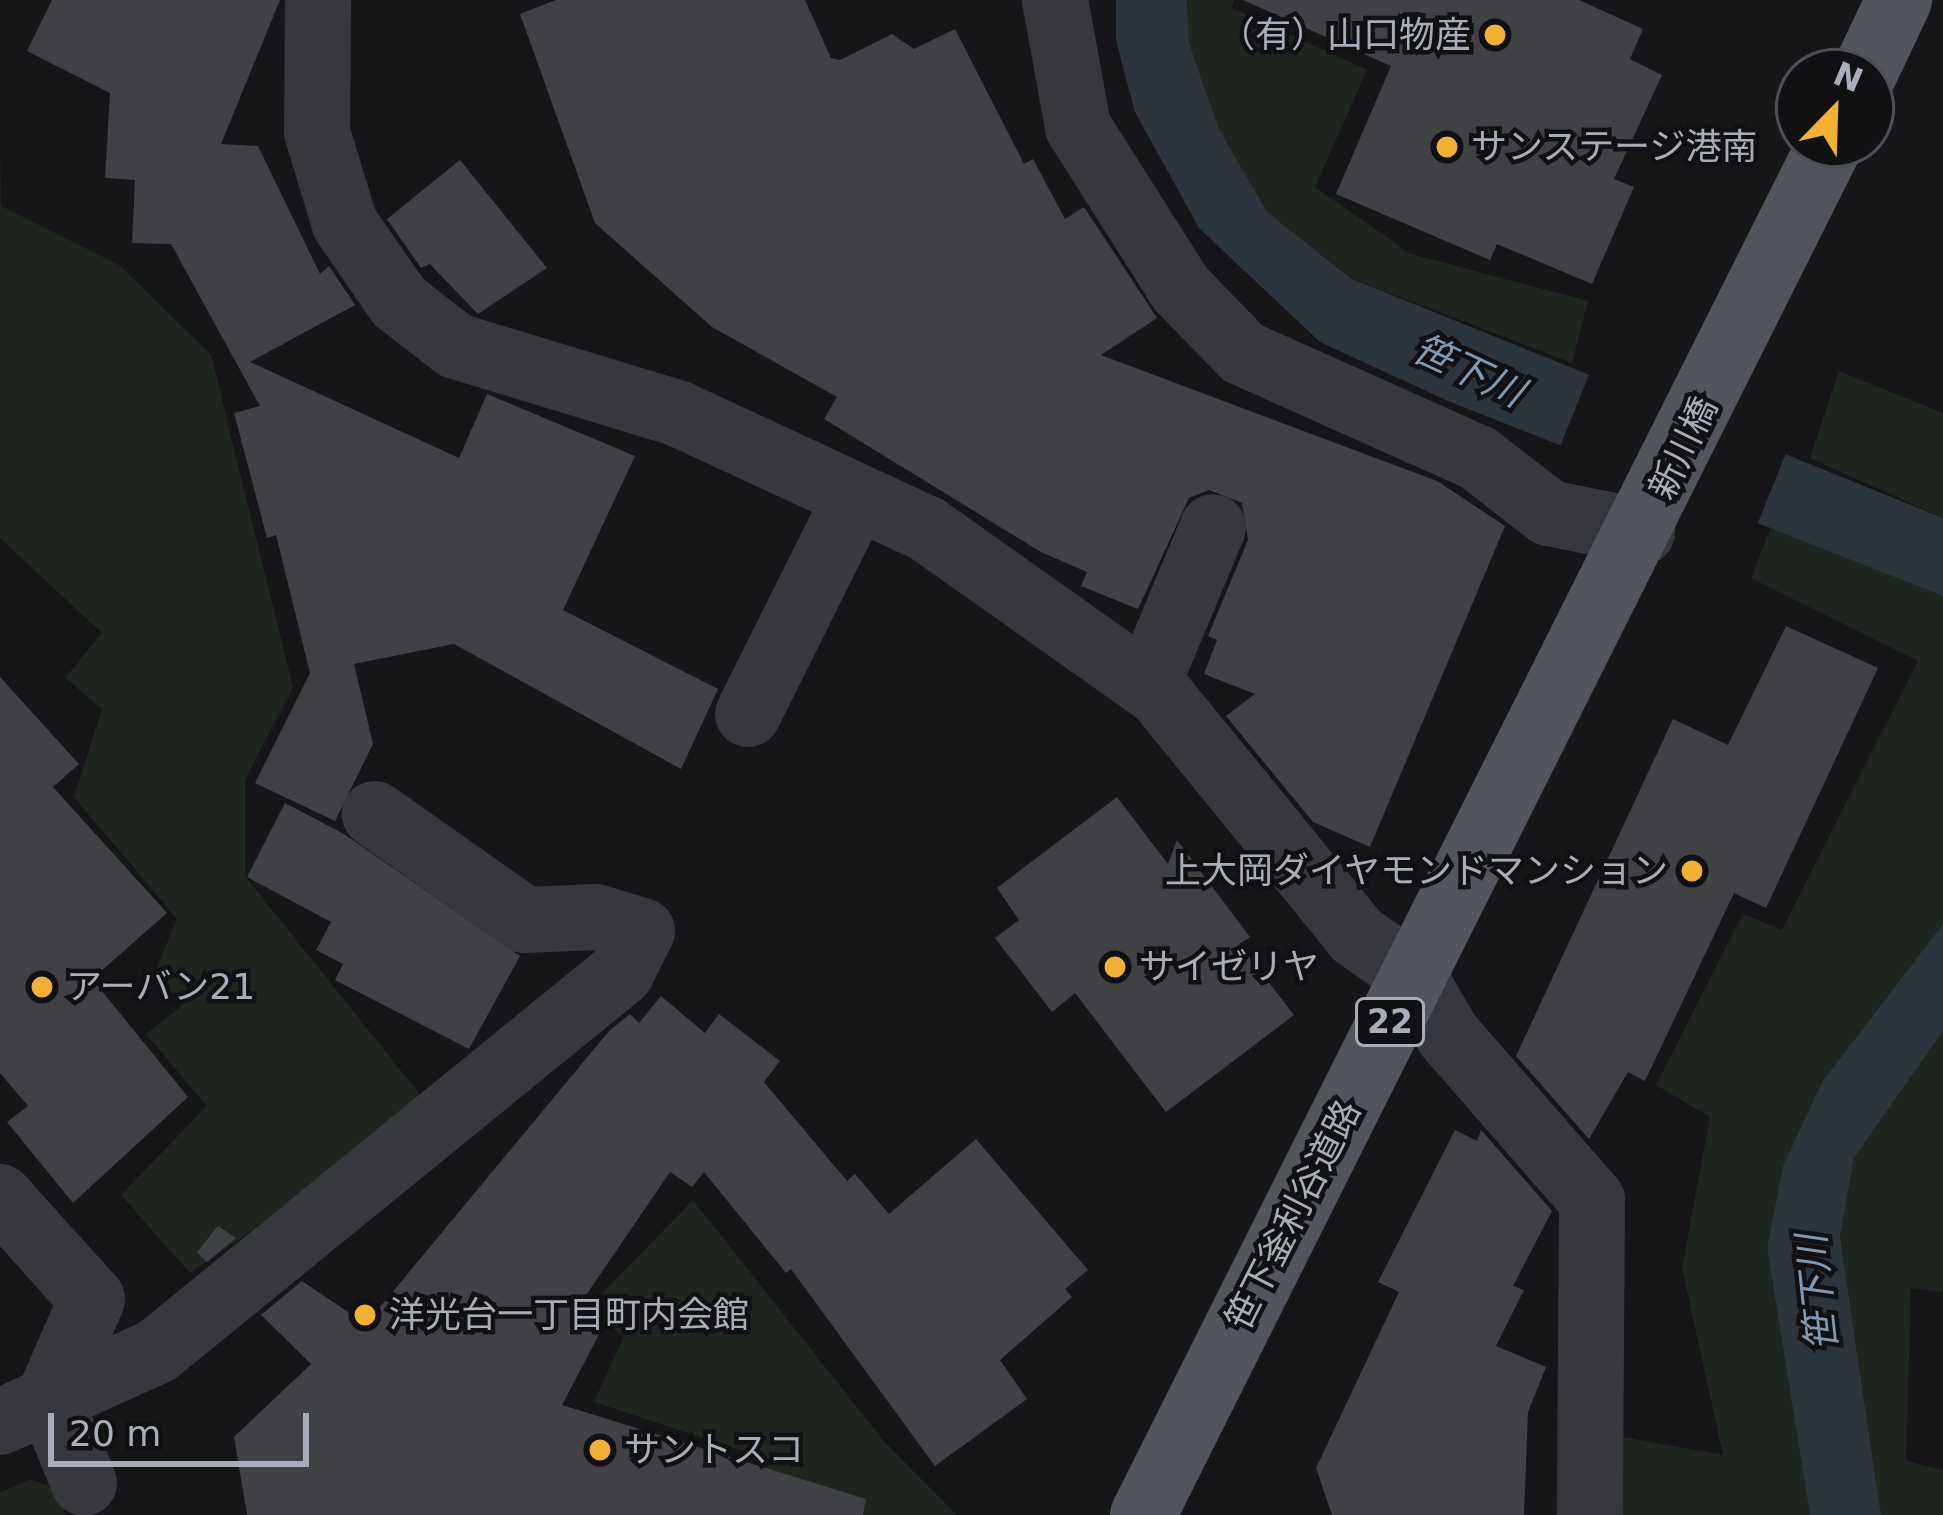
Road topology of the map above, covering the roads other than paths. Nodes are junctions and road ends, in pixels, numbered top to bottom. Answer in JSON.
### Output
{"nodes":[{"id":1,"x":318,"y":0,"type":"edge"},
{"id":2,"x":1054,"y":0,"type":"edge"},
{"id":3,"x":1899,"y":0,"type":"edge"},
{"id":4,"x":1876,"y":48,"type":"edge"},
{"id":5,"x":1818,"y":168,"type":"edge"},
{"id":6,"x":856,"y":497,"type":"junction"},
{"id":7,"x":1213,"y":526,"type":"dead end"},
{"id":8,"x":1642,"y":532,"type":"junction"},
{"id":9,"x":1147,"y":685,"type":"junction"},
{"id":10,"x":748,"y":714,"type":"dead end"},
{"id":11,"x":375,"y":814,"type":"dead end"},
{"id":12,"x":1414,"y":974,"type":"junction"},
{"id":13,"x":0,"y":1197,"type":"edge"},
{"id":14,"x":25,"y":1410,"type":"edge"},
{"id":15,"x":83,"y":1483,"type":"dead end"},
{"id":16,"x":1144,"y":1515,"type":"edge"},
{"id":17,"x":1590,"y":1515,"type":"edge"}],
"edges":[{"from":1,"to":6,"type":"street"},
{"from":2,"to":8,"type":"street"},
{"from":3,"to":4,"type":"main road"},
{"from":5,"to":8,"type":"main road","name":"新川橋","number":"22"},
{"from":6,"to":9,"type":"street"},
{"from":6,"to":10,"type":"street"},
{"from":7,"to":9,"type":"street"},
{"from":8,"to":12,"type":"main road","name":"笹下釜利谷道路","number":"22"},
{"from":9,"to":12,"type":"street"},
{"from":11,"to":14,"type":"street"},
{"from":12,"to":16,"type":"main road","name":"笹下釜利谷道路","number":"22"},
{"from":12,"to":17,"type":"street"},
{"from":13,"to":14,"type":"street"},
{"from":14,"to":15,"type":"street"}]}
